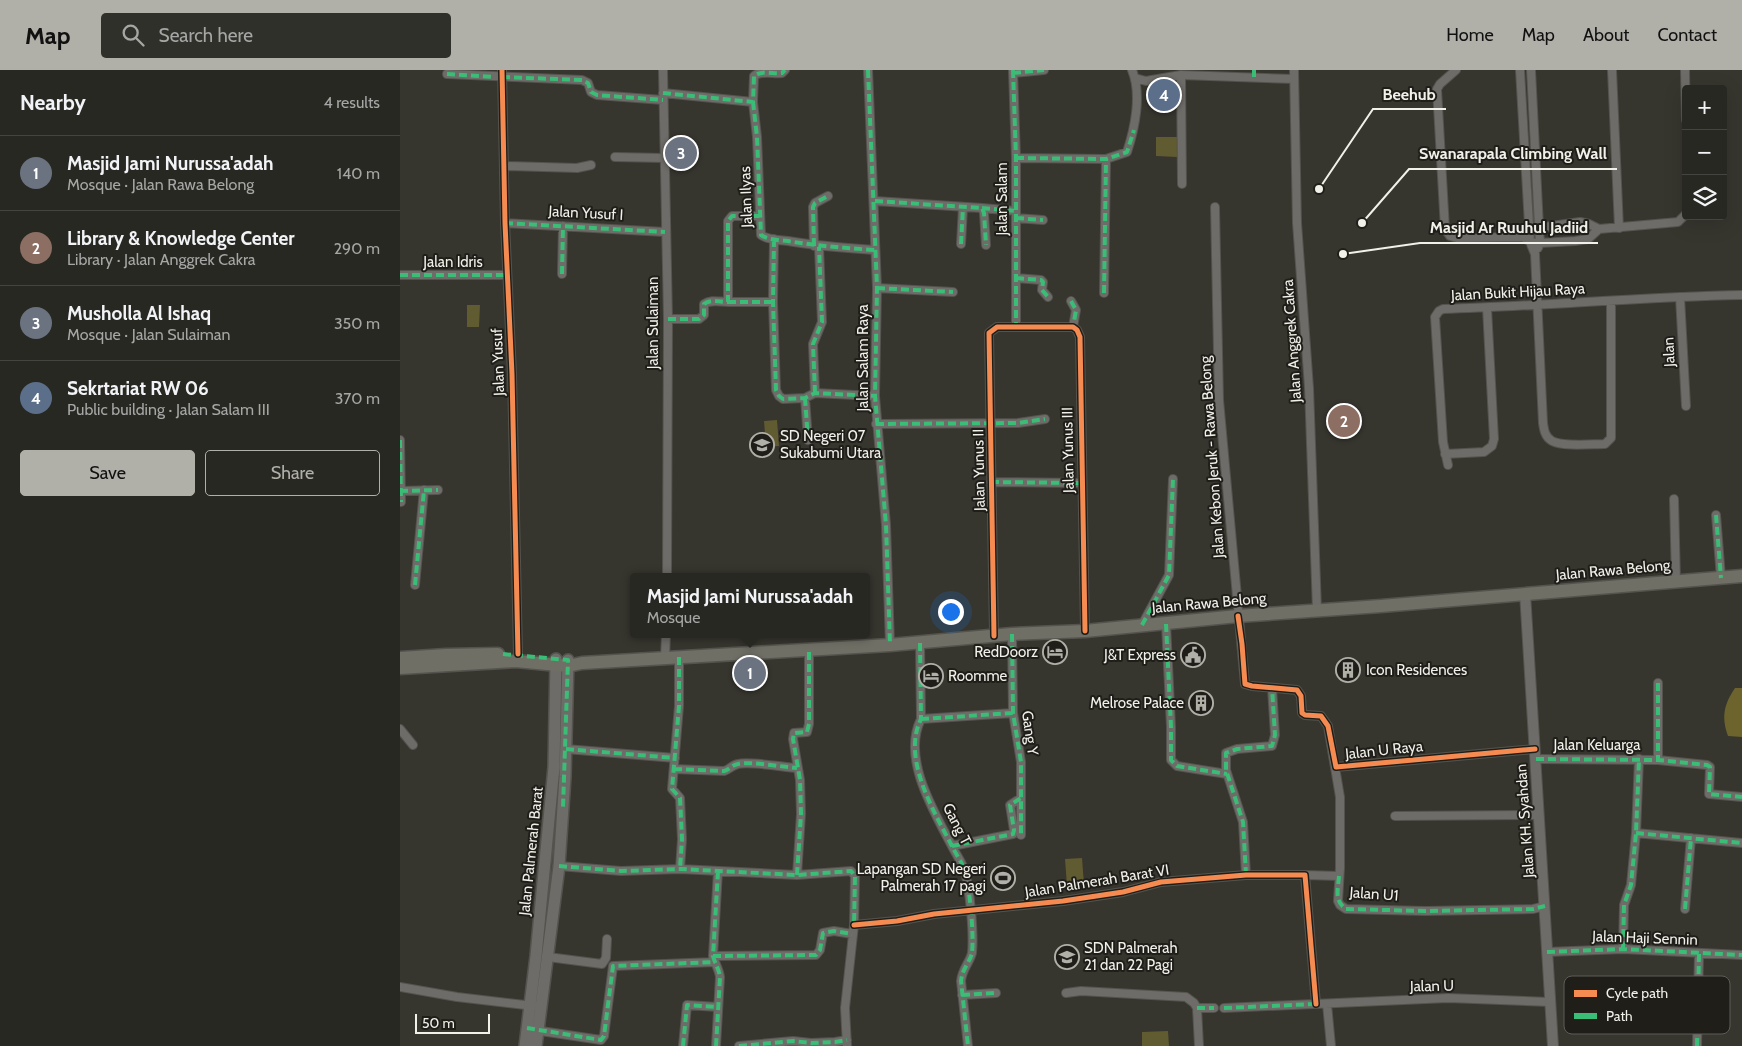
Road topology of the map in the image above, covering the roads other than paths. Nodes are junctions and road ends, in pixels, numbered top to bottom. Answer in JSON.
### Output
{"nodes":[{"id":1,"x":546,"y":70,"type":"edge"},
{"id":2,"x":663,"y":70,"type":"edge"},
{"id":3,"x":785,"y":70,"type":"edge"},
{"id":4,"x":868,"y":70,"type":"edge"},
{"id":5,"x":1044,"y":70,"type":"edge"},
{"id":6,"x":1294,"y":70,"type":"edge"},
{"id":7,"x":1456,"y":70,"type":"edge"},
{"id":8,"x":1520,"y":70,"type":"edge"},
{"id":9,"x":1531,"y":70,"type":"edge"},
{"id":10,"x":1612,"y":70,"type":"edge"},
{"id":11,"x":1685,"y":70,"type":"edge"},
{"id":12,"x":1014,"y":71,"type":"edge"},
{"id":13,"x":447,"y":74,"type":"dead end"},
{"id":14,"x":502,"y":74,"type":"edge"},
{"id":15,"x":1134,"y":74,"type":"edge"},
{"id":16,"x":1254,"y":74,"type":"edge"},
{"id":17,"x":1181,"y":75,"type":"junction"},
{"id":18,"x":546,"y":79,"type":"junction"},
{"id":19,"x":1294,"y":79,"type":"junction"},
{"id":20,"x":1685,"y":85,"type":"edge"},
{"id":21,"x":663,"y":96,"type":"junction"},
{"id":22,"x":753,"y":102,"type":"junction"},
{"id":23,"x":615,"y":157,"type":"dead end"},
{"id":24,"x":664,"y":158,"type":"junction"},
{"id":25,"x":1016,"y":158,"type":"junction"},
{"id":26,"x":1106,"y":159,"type":"junction"},
{"id":27,"x":591,"y":165,"type":"dead end"},
{"id":28,"x":504,"y":166,"type":"junction"},
{"id":29,"x":1182,"y":184,"type":"dead end"},
{"id":30,"x":828,"y":196,"type":"dead end"},
{"id":31,"x":875,"y":201,"type":"junction"},
{"id":32,"x":963,"y":207,"type":"junction"},
{"id":33,"x":1215,"y":207,"type":"dead end"},
{"id":34,"x":982,"y":208,"type":"junction"},
{"id":35,"x":1016,"y":214,"type":"junction"},
{"id":36,"x":760,"y":216,"type":"junction"},
{"id":37,"x":1682,"y":218,"type":"edge"},
{"id":38,"x":1043,"y":220,"type":"dead end"},
{"id":39,"x":505,"y":223,"type":"junction"},
{"id":40,"x":564,"y":226,"type":"junction"},
{"id":41,"x":1539,"y":227,"type":"junction"},
{"id":42,"x":1619,"y":228,"type":"junction"},
{"id":43,"x":1599,"y":229,"type":"junction"},
{"id":44,"x":1529,"y":231,"type":"junction"},
{"id":45,"x":665,"y":232,"type":"junction"},
{"id":46,"x":774,"y":239,"type":"junction"},
{"id":47,"x":1526,"y":240,"type":"junction"},
{"id":48,"x":1540,"y":243,"type":"junction"},
{"id":49,"x":961,"y":244,"type":"dead end"},
{"id":50,"x":986,"y":245,"type":"dead end"},
{"id":51,"x":817,"y":246,"type":"junction"},
{"id":52,"x":875,"y":250,"type":"junction"},
{"id":53,"x":1535,"y":254,"type":"junction"},
{"id":54,"x":562,"y":274,"type":"dead end"},
{"id":55,"x":400,"y":275,"type":"edge"},
{"id":56,"x":507,"y":275,"type":"junction"},
{"id":57,"x":1016,"y":278,"type":"junction"},
{"id":58,"x":877,"y":288,"type":"junction"},
{"id":59,"x":953,"y":292,"type":"dead end"},
{"id":60,"x":1104,"y":293,"type":"dead end"},
{"id":61,"x":1742,"y":295,"type":"edge"},
{"id":62,"x":1048,"y":297,"type":"dead end"},
{"id":63,"x":1680,"y":297,"type":"junction"},
{"id":64,"x":1611,"y":301,"type":"junction"},
{"id":65,"x":728,"y":302,"type":"junction"},
{"id":66,"x":773,"y":302,"type":"junction"},
{"id":67,"x":1071,"y":302,"type":"dead end"},
{"id":68,"x":1538,"y":306,"type":"junction"},
{"id":69,"x":1487,"y":308,"type":"junction"},
{"id":70,"x":668,"y":319,"type":"junction"},
{"id":71,"x":1016,"y":327,"type":"junction"},
{"id":72,"x":1073,"y":327,"type":"junction"},
{"id":73,"x":815,"y":393,"type":"junction"},
{"id":74,"x":875,"y":396,"type":"junction"},
{"id":75,"x":805,"y":398,"type":"junction"},
{"id":76,"x":1686,"y":406,"type":"dead end"},
{"id":77,"x":1045,"y":419,"type":"dead end"},
{"id":78,"x":876,"y":424,"type":"junction"},
{"id":79,"x":990,"y":424,"type":"junction"},
{"id":80,"x":400,"y":440,"type":"edge"},
{"id":81,"x":808,"y":440,"type":"dead end"},
{"id":82,"x":1446,"y":454,"type":"junction"},
{"id":83,"x":1448,"y":465,"type":"dead end"},
{"id":84,"x":400,"y":469,"type":"edge"},
{"id":85,"x":1173,"y":479,"type":"dead end"},
{"id":86,"x":991,"y":482,"type":"junction"},
{"id":87,"x":1082,"y":483,"type":"junction"},
{"id":88,"x":424,"y":490,"type":"junction"},
{"id":89,"x":438,"y":490,"type":"dead end"},
{"id":90,"x":401,"y":491,"type":"edge"},
{"id":91,"x":1674,"y":499,"type":"dead end"},
{"id":92,"x":401,"y":502,"type":"edge"},
{"id":93,"x":1716,"y":515,"type":"dead end"},
{"id":94,"x":667,"y":573,"type":"edge"},
{"id":95,"x":1742,"y":576,"type":"edge"},
{"id":96,"x":1721,"y":578,"type":"junction"},
{"id":97,"x":1676,"y":581,"type":"junction"},
{"id":98,"x":415,"y":585,"type":"dead end"},
{"id":99,"x":1525,"y":593,"type":"junction"},
{"id":100,"x":1317,"y":610,"type":"junction"},
{"id":101,"x":1238,"y":616,"type":"junction"},
{"id":102,"x":1166,"y":624,"type":"junction"},
{"id":103,"x":1142,"y":625,"type":"junction"},
{"id":104,"x":1085,"y":631,"type":"junction"},
{"id":105,"x":1012,"y":634,"type":"junction"},
{"id":106,"x":994,"y":636,"type":"junction"},
{"id":107,"x":666,"y":638,"type":"edge"},
{"id":108,"x":920,"y":643,"type":"junction"},
{"id":109,"x":890,"y":646,"type":"junction"},
{"id":110,"x":809,"y":650,"type":"junction"},
{"id":111,"x":518,"y":654,"type":"junction"},
{"id":112,"x":679,"y":657,"type":"junction"},
{"id":113,"x":400,"y":658,"type":"edge"},
{"id":114,"x":665,"y":658,"type":"junction"},
{"id":115,"x":562,"y":662,"type":"junction"},
{"id":116,"x":400,"y":668,"type":"edge"},
{"id":117,"x":1658,"y":683,"type":"dead end"},
{"id":118,"x":1272,"y":688,"type":"junction"},
{"id":119,"x":1013,"y":713,"type":"junction"},
{"id":120,"x":921,"y":719,"type":"junction"},
{"id":121,"x":400,"y":729,"type":"edge"},
{"id":122,"x":413,"y":745,"type":"dead end"},
{"id":123,"x":566,"y":750,"type":"junction"},
{"id":124,"x":1535,"y":754,"type":"junction"},
{"id":125,"x":675,"y":758,"type":"junction"},
{"id":126,"x":1639,"y":759,"type":"junction"},
{"id":127,"x":1658,"y":760,"type":"junction"},
{"id":128,"x":1336,"y":767,"type":"junction"},
{"id":129,"x":797,"y":768,"type":"junction"},
{"id":130,"x":674,"y":769,"type":"junction"},
{"id":131,"x":1227,"y":774,"type":"junction"},
{"id":132,"x":1742,"y":797,"type":"edge"},
{"id":133,"x":1021,"y":798,"type":"junction"},
{"id":134,"x":1538,"y":815,"type":"junction"},
{"id":135,"x":1395,"y":816,"type":"dead end"},
{"id":136,"x":1636,"y":833,"type":"junction"},
{"id":137,"x":1021,"y":835,"type":"dead end"},
{"id":138,"x":1692,"y":838,"type":"junction"},
{"id":139,"x":1742,"y":843,"type":"edge"},
{"id":140,"x":952,"y":846,"type":"junction"},
{"id":141,"x":559,"y":866,"type":"junction"},
{"id":142,"x":680,"y":869,"type":"junction"},
{"id":143,"x":718,"y":871,"type":"junction"},
{"id":144,"x":797,"y":875,"type":"junction"},
{"id":145,"x":1246,"y":875,"type":"junction"},
{"id":146,"x":1304,"y":875,"type":"junction"},
{"id":147,"x":1339,"y":876,"type":"junction"},
{"id":148,"x":1545,"y":906,"type":"junction"},
{"id":149,"x":1685,"y":909,"type":"dead end"},
{"id":150,"x":973,"y":910,"type":"junction"},
{"id":151,"x":854,"y":925,"type":"junction"},
{"id":152,"x":852,"y":934,"type":"junction"},
{"id":153,"x":607,"y":940,"type":"dead end"},
{"id":154,"x":1623,"y":949,"type":"junction"},
{"id":155,"x":1547,"y":952,"type":"junction"},
{"id":156,"x":1699,"y":954,"type":"junction"},
{"id":157,"x":1742,"y":955,"type":"edge"},
{"id":158,"x":548,"y":957,"type":"junction"},
{"id":159,"x":714,"y":959,"type":"junction"},
{"id":160,"x":1699,"y":976,"type":"edge"},
{"id":161,"x":400,"y":987,"type":"edge"},
{"id":162,"x":996,"y":993,"type":"dead end"},
{"id":163,"x":1066,"y":993,"type":"dead end"},
{"id":164,"x":962,"y":996,"type":"junction"},
{"id":165,"x":1550,"y":1002,"type":"junction"},
{"id":166,"x":1316,"y":1004,"type":"junction"},
{"id":167,"x":1327,"y":1004,"type":"junction"},
{"id":168,"x":536,"y":1006,"type":"junction"},
{"id":169,"x":718,"y":1007,"type":"junction"},
{"id":170,"x":1197,"y":1008,"type":"junction"},
{"id":171,"x":1214,"y":1008,"type":"dead end"},
{"id":172,"x":1224,"y":1008,"type":"dead end"},
{"id":173,"x":533,"y":1029,"type":"junction"},
{"id":174,"x":847,"y":1043,"type":"edge"},
{"id":175,"x":525,"y":1046,"type":"edge"},
{"id":176,"x":536,"y":1046,"type":"edge"},
{"id":177,"x":683,"y":1046,"type":"edge"},
{"id":178,"x":716,"y":1046,"type":"edge"},
{"id":179,"x":720,"y":1046,"type":"edge"},
{"id":180,"x":739,"y":1046,"type":"edge"},
{"id":181,"x":968,"y":1046,"type":"edge"},
{"id":182,"x":1199,"y":1046,"type":"edge"},
{"id":183,"x":1331,"y":1046,"type":"edge"},
{"id":184,"x":1553,"y":1046,"type":"edge"}],
"edges":[{"from":1,"to":18,"type":"street"},
{"from":2,"to":21,"type":"street","name":"Jalan Sulaiman"},
{"from":3,"to":22,"type":"street","name":"Jalan Ilyas"},
{"from":4,"to":31,"type":"street","name":"Jalan Salam Raya"},
{"from":5,"to":12,"type":"street"},
{"from":6,"to":19,"type":"street","name":"Jalan Anggrek Cakra"},
{"from":7,"to":47,"type":"street"},
{"from":8,"to":44,"type":"street"},
{"from":9,"to":41,"type":"street"},
{"from":10,"to":42,"type":"street"},
{"from":11,"to":20,"type":"street"},
{"from":12,"to":25,"type":"street","name":"Jalan Salam"},
{"from":13,"to":14,"type":"street"},
{"from":14,"to":18,"type":"street"},
{"from":14,"to":28,"type":"street","name":"Jalan Yusuf"},
{"from":15,"to":17,"type":"street"},
{"from":15,"to":26,"type":"street"},
{"from":16,"to":17,"type":"street"},
{"from":16,"to":19,"type":"street"},
{"from":17,"to":29,"type":"street"},
{"from":18,"to":21,"type":"street"},
{"from":19,"to":100,"type":"street","name":"Jalan Anggrek Cakra"},
{"from":21,"to":22,"type":"street"},
{"from":21,"to":24,"type":"street","name":"Jalan Sulaiman"},
{"from":22,"to":36,"type":"street","name":"Jalan Ilyas"},
{"from":23,"to":24,"type":"street"},
{"from":24,"to":45,"type":"street","name":"Jalan Sulaiman"},
{"from":25,"to":26,"type":"street"},
{"from":25,"to":35,"type":"street","name":"Jalan Salam"},
{"from":26,"to":60,"type":"street"},
{"from":27,"to":28,"type":"street"},
{"from":28,"to":39,"type":"street","name":"Jalan Yusuf"},
{"from":30,"to":51,"type":"street"},
{"from":31,"to":32,"type":"street"},
{"from":31,"to":52,"type":"street","name":"Jalan Salam Raya"},
{"from":32,"to":34,"type":"street"},
{"from":32,"to":49,"type":"street"},
{"from":33,"to":101,"type":"street","name":"Jalan Kebon Jeruk - Rawa Belong"},
{"from":34,"to":35,"type":"street"},
{"from":34,"to":50,"type":"street"},
{"from":35,"to":38,"type":"street"},
{"from":35,"to":57,"type":"street","name":"Jalan Salam"},
{"from":36,"to":46,"type":"street","name":"Jalan Ilyas"},
{"from":36,"to":65,"type":"street"},
{"from":37,"to":42,"type":"street"},
{"from":39,"to":40,"type":"street","name":"Jalan Yusuf I"},
{"from":39,"to":56,"type":"street","name":"Jalan Yusuf"},
{"from":40,"to":45,"type":"street","name":"Jalan Yusuf I"},
{"from":40,"to":54,"type":"street"},
{"from":41,"to":43,"type":"street"},
{"from":41,"to":44,"type":"street"},
{"from":41,"to":48,"type":"street"},
{"from":42,"to":43,"type":"street"},
{"from":43,"to":48,"type":"street"},
{"from":44,"to":47,"type":"street"},
{"from":45,"to":70,"type":"street","name":"Jalan Sulaiman"},
{"from":46,"to":51,"type":"street","name":"Jalan Ilyas"},
{"from":46,"to":66,"type":"street"},
{"from":47,"to":48,"type":"street"},
{"from":47,"to":53,"type":"street"},
{"from":48,"to":53,"type":"street"},
{"from":51,"to":52,"type":"street","name":"Jalan Ilyas"},
{"from":51,"to":73,"type":"street"},
{"from":52,"to":58,"type":"street","name":"Jalan Salam Raya"},
{"from":53,"to":68,"type":"street"},
{"from":55,"to":56,"type":"street","name":"Jalan Idris"},
{"from":56,"to":111,"type":"street","name":"Jalan Yusuf"},
{"from":57,"to":62,"type":"street"},
{"from":57,"to":71,"type":"street","name":"Jalan Salam"},
{"from":58,"to":59,"type":"street"},
{"from":58,"to":74,"type":"street","name":"Jalan Salam Raya"},
{"from":61,"to":63,"type":"street","name":"Jalan Bukit Hijau Raya"},
{"from":63,"to":64,"type":"street","name":"Jalan Bukit Hijau Raya"},
{"from":63,"to":76,"type":"street","name":"Jalan"},
{"from":64,"to":68,"type":"street","name":"Jalan Bukit Hijau Raya"},
{"from":64,"to":68,"type":"street"},
{"from":65,"to":66,"type":"street"},
{"from":65,"to":70,"type":"street"},
{"from":66,"to":75,"type":"street"},
{"from":67,"to":72,"type":"street","name":"Jalan Yunus III"},
{"from":68,"to":69,"type":"street","name":"Jalan Bukit Hijau Raya"},
{"from":69,"to":82,"type":"street"},
{"from":69,"to":82,"type":"street","name":"Jalan Bukit Hijau Raya"},
{"from":70,"to":94,"type":"street","name":"Jalan Sulaiman"},
{"from":71,"to":72,"type":"street"},
{"from":71,"to":79,"type":"street","name":"Jalan Yunus II"},
{"from":72,"to":87,"type":"street","name":"Jalan Yunus III"},
{"from":73,"to":74,"type":"street"},
{"from":73,"to":75,"type":"street"},
{"from":74,"to":78,"type":"street","name":"Jalan Salam Raya"},
{"from":75,"to":81,"type":"street"},
{"from":77,"to":79,"type":"street"},
{"from":78,"to":79,"type":"street"},
{"from":78,"to":109,"type":"street","name":"Jalan Salam Raya"},
{"from":79,"to":86,"type":"street","name":"Jalan Yunus II"},
{"from":80,"to":84,"type":"street"},
{"from":82,"to":83,"type":"street"},
{"from":84,"to":90,"type":"street"},
{"from":85,"to":103,"type":"street"},
{"from":86,"to":87,"type":"street"},
{"from":86,"to":106,"type":"street","name":"Jalan Yunus II"},
{"from":87,"to":104,"type":"street","name":"Jalan Yunus III"},
{"from":88,"to":89,"type":"street"},
{"from":88,"to":90,"type":"street"},
{"from":88,"to":98,"type":"street"},
{"from":90,"to":92,"type":"street"},
{"from":91,"to":97,"type":"street"},
{"from":93,"to":96,"type":"street"},
{"from":95,"to":96,"type":"main road","name":"Jalan Rawa Belong"},
{"from":96,"to":97,"type":"main road","name":"Jalan Rawa Belong"},
{"from":97,"to":99,"type":"main road","name":"Jalan Rawa Belong"},
{"from":99,"to":100,"type":"main road","name":"Jalan Rawa Belong"},
{"from":99,"to":124,"type":"street","name":"Jalan KH. Syahdan"},
{"from":100,"to":101,"type":"main road","name":"Jalan Rawa Belong"},
{"from":101,"to":102,"type":"main road","name":"Jalan Rawa Belong"},
{"from":101,"to":118,"type":"street","name":"Jalan U Raya"},
{"from":102,"to":103,"type":"main road","name":"Jalan Rawa Belong"},
{"from":102,"to":131,"type":"street"},
{"from":103,"to":104,"type":"main road","name":"Jalan Rawa Belong"},
{"from":104,"to":105,"type":"main road","name":"Jalan Rawa Belong"},
{"from":105,"to":106,"type":"main road","name":"Jalan Rawa Belong"},
{"from":105,"to":119,"type":"street","name":"Gang Y"},
{"from":106,"to":108,"type":"main road","name":"Jalan Rawa Belong"},
{"from":107,"to":114,"type":"street"},
{"from":108,"to":109,"type":"main road","name":"Jalan Rawa Belong"},
{"from":108,"to":120,"type":"street","name":"Gang T"},
{"from":109,"to":110,"type":"main road","name":"Jalan Rawa Belong"},
{"from":110,"to":112,"type":"main road","name":"Jalan Rawa Belong"},
{"from":110,"to":129,"type":"street"},
{"from":111,"to":113,"type":"main road"},
{"from":111,"to":115,"type":"main road"},
{"from":112,"to":114,"type":"main road","name":"Jalan Rawa Belong"},
{"from":112,"to":125,"type":"street"},
{"from":114,"to":115,"type":"main road","name":"Jalan Rawa Belong"},
{"from":115,"to":116,"type":"main road"},
{"from":115,"to":123,"type":"main road","name":"Jalan Palmerah Barat"},
{"from":115,"to":168,"type":"main road","name":"Jalan Palmerah Barat"},
{"from":117,"to":127,"type":"street"},
{"from":118,"to":128,"type":"street","name":"Jalan U Raya"},
{"from":118,"to":131,"type":"street"},
{"from":119,"to":120,"type":"street"},
{"from":119,"to":133,"type":"street","name":"Gang Y"},
{"from":120,"to":140,"type":"street","name":"Gang T"},
{"from":121,"to":122,"type":"street"},
{"from":123,"to":125,"type":"street"},
{"from":123,"to":141,"type":"main road","name":"Jalan Palmerah Barat"},
{"from":124,"to":126,"type":"street","name":"Jalan Keluarga"},
{"from":124,"to":128,"type":"street","name":"Jalan U Raya"},
{"from":124,"to":134,"type":"street","name":"Jalan KH. Syahdan"},
{"from":125,"to":130,"type":"street"},
{"from":126,"to":127,"type":"street","name":"Jalan Keluarga"},
{"from":126,"to":136,"type":"street"},
{"from":127,"to":132,"type":"street","name":"Jalan Keluarga"},
{"from":128,"to":147,"type":"street","name":"Jalan U1"},
{"from":129,"to":130,"type":"street"},
{"from":129,"to":144,"type":"street"},
{"from":130,"to":142,"type":"street"},
{"from":131,"to":145,"type":"street"},
{"from":133,"to":137,"type":"street","name":"Gang Y"},
{"from":133,"to":140,"type":"street"},
{"from":134,"to":135,"type":"street"},
{"from":134,"to":148,"type":"street","name":"Jalan KH. Syahdan"},
{"from":136,"to":138,"type":"street"},
{"from":136,"to":154,"type":"street"},
{"from":138,"to":139,"type":"street"},
{"from":138,"to":149,"type":"street"},
{"from":140,"to":150,"type":"street","name":"Gang T"},
{"from":141,"to":142,"type":"street"},
{"from":141,"to":158,"type":"main road","name":"Jalan Palmerah Barat"},
{"from":142,"to":143,"type":"street"},
{"from":143,"to":144,"type":"street"},
{"from":143,"to":159,"type":"street"},
{"from":144,"to":151,"type":"street"},
{"from":145,"to":146,"type":"street","name":"Jalan Palmerah Barat VI"},
{"from":145,"to":150,"type":"street","name":"Jalan Palmerah Barat VI"},
{"from":146,"to":147,"type":"street"},
{"from":146,"to":166,"type":"street"},
{"from":147,"to":148,"type":"street","name":"Jalan U1"},
{"from":148,"to":155,"type":"street","name":"Jalan KH. Syahdan"},
{"from":150,"to":151,"type":"street","name":"Jalan Palmerah Barat VI"},
{"from":150,"to":164,"type":"street","name":"Gang T"},
{"from":151,"to":152,"type":"street"},
{"from":152,"to":159,"type":"street"},
{"from":152,"to":174,"type":"street"},
{"from":153,"to":158,"type":"street"},
{"from":154,"to":155,"type":"street","name":"Jalan Haji Sennin"},
{"from":154,"to":156,"type":"street","name":"Jalan Haji Sennin"},
{"from":155,"to":165,"type":"street","name":"Jalan KH. Syahdan"},
{"from":156,"to":157,"type":"street","name":"Jalan Haji Sennin"},
{"from":156,"to":160,"type":"street"},
{"from":158,"to":168,"type":"main road","name":"Jalan Palmerah Barat"},
{"from":159,"to":169,"type":"street"},
{"from":159,"to":173,"type":"street"},
{"from":161,"to":168,"type":"street"},
{"from":162,"to":164,"type":"street"},
{"from":163,"to":170,"type":"street"},
{"from":164,"to":181,"type":"street","name":"Gang T"},
{"from":165,"to":167,"type":"street","name":"Jalan U"},
{"from":165,"to":184,"type":"street","name":"Jalan KH. Syahdan"},
{"from":166,"to":167,"type":"street","name":"Jalan U"},
{"from":166,"to":172,"type":"street","name":"Jalan U"},
{"from":167,"to":183,"type":"street"},
{"from":168,"to":173,"type":"main road","name":"Jalan Palmerah Barat"},
{"from":169,"to":177,"type":"street"},
{"from":169,"to":178,"type":"street"},
{"from":170,"to":171,"type":"street"},
{"from":170,"to":182,"type":"street"},
{"from":173,"to":175,"type":"main road","name":"Jalan Palmerah Barat"},
{"from":173,"to":176,"type":"main road","name":"Jalan Palmerah Barat"},
{"from":174,"to":180,"type":"street"},
{"from":178,"to":179,"type":"street"}]}
